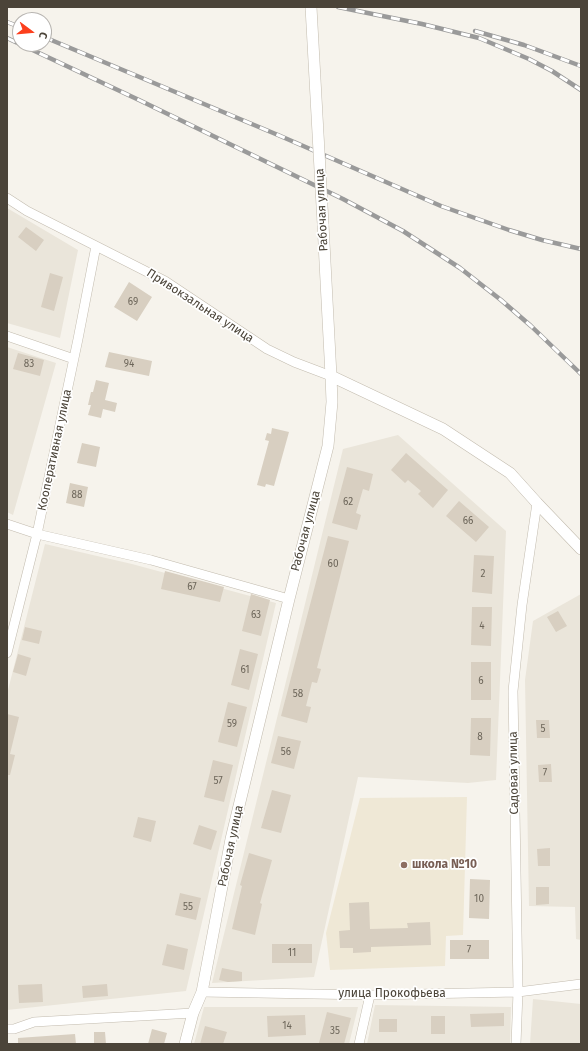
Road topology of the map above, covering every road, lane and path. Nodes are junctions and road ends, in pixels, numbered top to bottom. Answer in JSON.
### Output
{"nodes":[{"id":1,"x":311,"y":7,"type":"edge"},
{"id":2,"x":7,"y":198,"type":"edge"},
{"id":3,"x":96,"y":246,"type":"junction"},
{"id":4,"x":7,"y":336,"type":"edge"},
{"id":5,"x":74,"y":359,"type":"junction"},
{"id":6,"x":331,"y":376,"type":"junction"},
{"id":7,"x":537,"y":503,"type":"junction"},
{"id":8,"x":7,"y":524,"type":"edge"},
{"id":9,"x":37,"y":534,"type":"junction"},
{"id":10,"x":581,"y":549,"type":"edge"},
{"id":11,"x":289,"y":599,"type":"junction"},
{"id":12,"x":7,"y":653,"type":"edge"},
{"id":13,"x":581,"y":984,"type":"edge"},
{"id":14,"x":202,"y":992,"type":"junction"},
{"id":15,"x":518,"y":992,"type":"junction"},
{"id":16,"x":370,"y":995,"type":"junction"},
{"id":17,"x":193,"y":1013,"type":"junction"},
{"id":18,"x":7,"y":1029,"type":"edge"},
{"id":19,"x":185,"y":1044,"type":"edge"},
{"id":20,"x":359,"y":1044,"type":"edge"},
{"id":21,"x":516,"y":1044,"type":"edge"}],
"edges":[{"from":1,"to":6,"type":"street","name":"Рабочая улица","bridge":true},
{"from":2,"to":3,"type":"street","name":"Привокзальная улица"},
{"from":3,"to":5,"type":"street","name":"Кооперативная улица"},
{"from":3,"to":6,"type":"street","name":"Привокзальная улица"},
{"from":4,"to":5,"type":"street"},
{"from":5,"to":9,"type":"street","name":"Кооперативная улица"},
{"from":6,"to":7,"type":"street"},
{"from":6,"to":11,"type":"street","name":"Рабочая улица"},
{"from":7,"to":10,"type":"street"},
{"from":7,"to":15,"type":"street","name":"Садовая улица"},
{"from":8,"to":9,"type":"street"},
{"from":9,"to":11,"type":"street"},
{"from":9,"to":12,"type":"street","name":"Кооперативная улица"},
{"from":11,"to":14,"type":"street","name":"Рабочая улица"},
{"from":13,"to":15,"type":"street","name":"улица Прокофьева"},
{"from":14,"to":16,"type":"street","name":"улица Прокофьева"},
{"from":14,"to":17,"type":"street","name":"Рабочая улица"},
{"from":15,"to":16,"type":"street","name":"улица Прокофьева"},
{"from":15,"to":21,"type":"street","name":"Садовая улица"},
{"from":16,"to":20,"type":"street"},
{"from":17,"to":18,"type":"street"},
{"from":17,"to":19,"type":"street","name":"Рабочая улица"}]}
